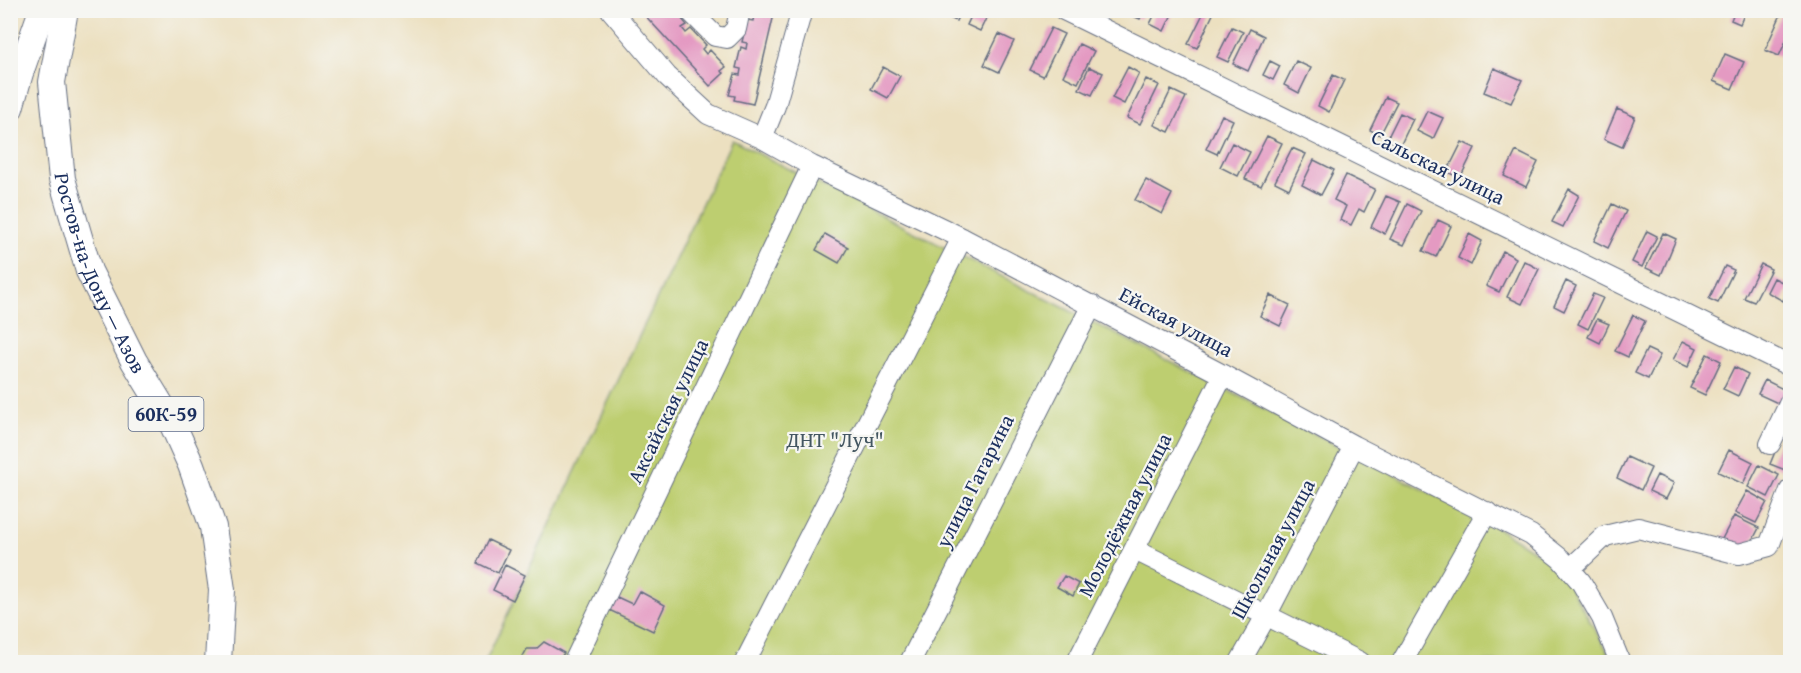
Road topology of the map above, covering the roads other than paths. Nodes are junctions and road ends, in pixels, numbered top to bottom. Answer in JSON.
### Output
{"nodes":[{"id":1,"x":42,"y":10,"type":"edge"},
{"id":2,"x":65,"y":10,"type":"edge"},
{"id":3,"x":611,"y":10,"type":"edge"},
{"id":4,"x":689,"y":10,"type":"edge"},
{"id":5,"x":740,"y":10,"type":"edge"},
{"id":6,"x":802,"y":10,"type":"edge"},
{"id":7,"x":1064,"y":10,"type":"edge"},
{"id":8,"x":10,"y":108,"type":"edge"},
{"id":9,"x":762,"y":138,"type":"junction"},
{"id":10,"x":808,"y":173,"type":"junction"},
{"id":11,"x":958,"y":246,"type":"junction"},
{"id":12,"x":1088,"y":313,"type":"junction"},
{"id":13,"x":1791,"y":366,"type":"edge"},
{"id":14,"x":1220,"y":382,"type":"junction"},
{"id":15,"x":1791,"y":402,"type":"edge"},
{"id":16,"x":1770,"y":444,"type":"dead end"},
{"id":17,"x":1351,"y":452,"type":"junction"},
{"id":18,"x":1791,"y":490,"type":"edge"},
{"id":19,"x":1484,"y":517,"type":"junction"},
{"id":20,"x":1134,"y":550,"type":"junction"},
{"id":21,"x":1566,"y":564,"type":"junction"},
{"id":22,"x":1266,"y":616,"type":"junction"},
{"id":23,"x":218,"y":663,"type":"edge"},
{"id":24,"x":574,"y":663,"type":"edge"},
{"id":25,"x":745,"y":663,"type":"edge"},
{"id":26,"x":910,"y":663,"type":"edge"},
{"id":27,"x":1077,"y":663,"type":"edge"},
{"id":28,"x":1239,"y":663,"type":"edge"},
{"id":29,"x":1360,"y":663,"type":"edge"},
{"id":30,"x":1402,"y":663,"type":"edge"},
{"id":31,"x":1620,"y":663,"type":"edge"}],
"edges":[{"from":1,"to":8,"type":"main road"},
{"from":2,"to":23,"type":"main road","name":"Ростов-на-Дону — Азов","number":"60К-59"},
{"from":3,"to":9,"type":"street","name":"Ейская улица"},
{"from":4,"to":5,"type":"street"},
{"from":6,"to":9,"type":"street"},
{"from":7,"to":13,"type":"street","name":"Сальская улица"},
{"from":9,"to":10,"type":"street","name":"Ейская улица"},
{"from":10,"to":11,"type":"street","name":"Ейская улица"},
{"from":10,"to":24,"type":"street","name":"Аксайская улица"},
{"from":11,"to":12,"type":"street","name":"Ейская улица"},
{"from":11,"to":25,"type":"street"},
{"from":12,"to":14,"type":"street","name":"Ейская улица"},
{"from":12,"to":26,"type":"street","name":"улица Гагарина"},
{"from":14,"to":17,"type":"street","name":"Ейская улица"},
{"from":14,"to":20,"type":"street","name":"Молодёжная улица"},
{"from":15,"to":16,"type":"street"},
{"from":17,"to":19,"type":"street","name":"Ейская улица"},
{"from":17,"to":22,"type":"street","name":"Школьная улица"},
{"from":18,"to":21,"type":"street"},
{"from":19,"to":21,"type":"street","name":"Ейская улица"},
{"from":19,"to":30,"type":"street"},
{"from":20,"to":22,"type":"street"},
{"from":20,"to":27,"type":"street","name":"Молодёжная улица"},
{"from":21,"to":31,"type":"street","name":"Ейская улица"},
{"from":22,"to":28,"type":"street","name":"Школьная улица"},
{"from":22,"to":29,"type":"street"}]}
